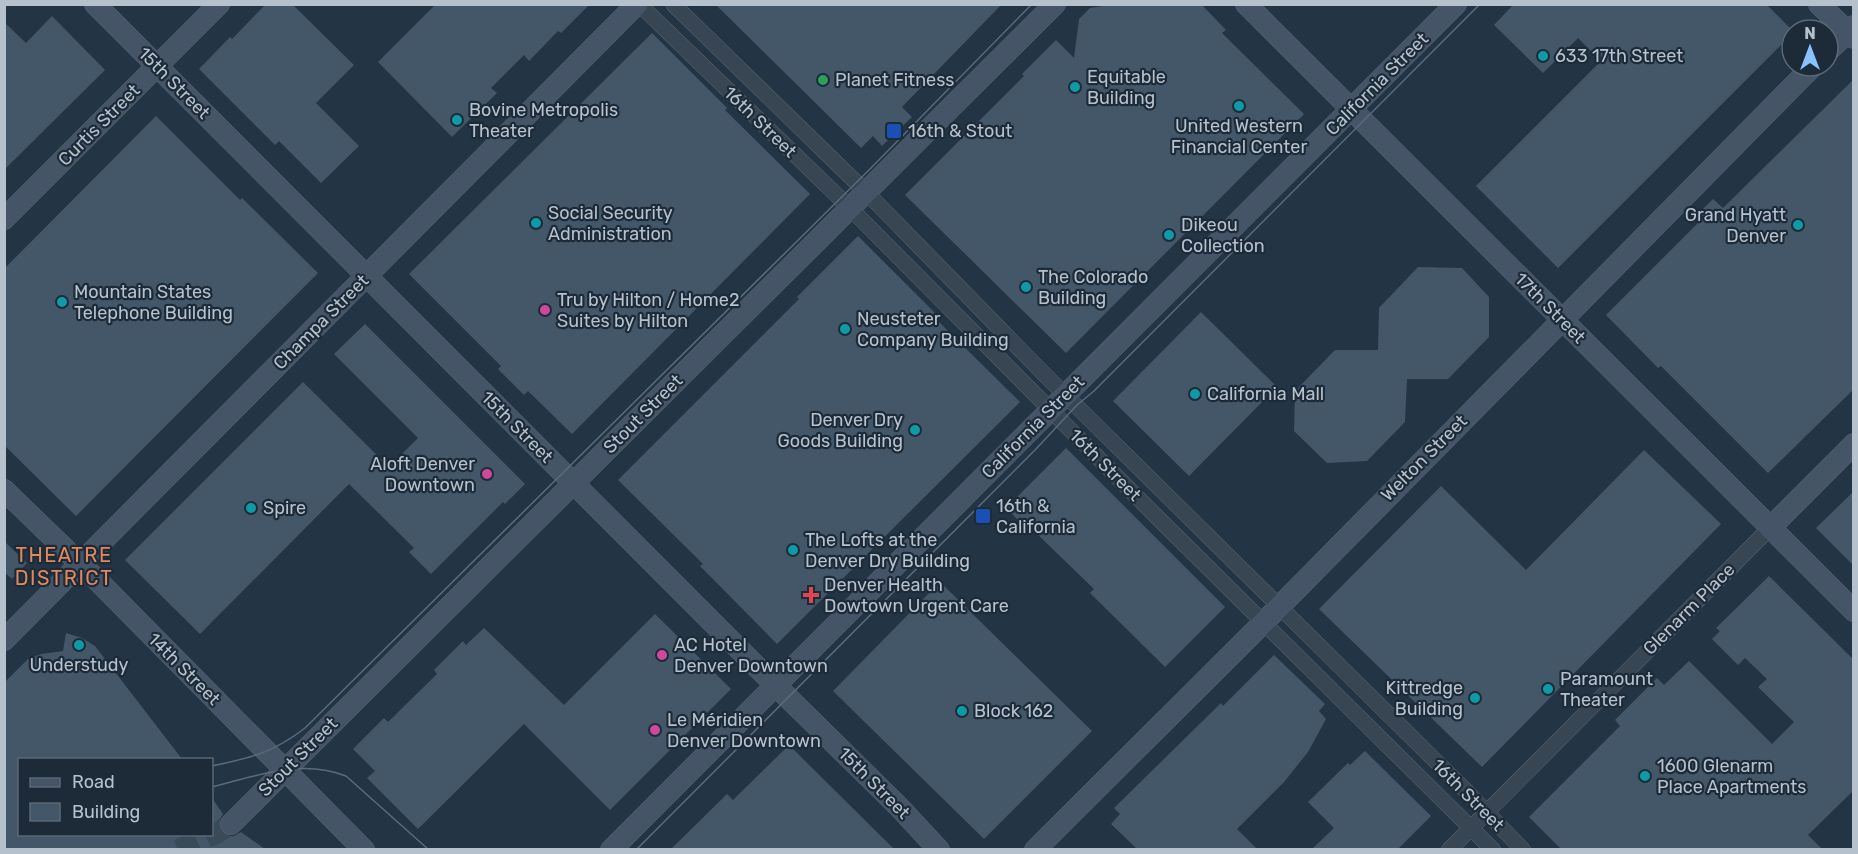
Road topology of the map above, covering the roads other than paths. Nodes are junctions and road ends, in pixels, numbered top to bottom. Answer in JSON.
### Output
{"nodes":[{"id":1,"x":95,"y":4,"type":"edge"},
{"id":2,"x":219,"y":4,"type":"edge"},
{"id":3,"x":638,"y":4,"type":"edge"},
{"id":4,"x":673,"y":4,"type":"edge"},
{"id":5,"x":1055,"y":4,"type":"edge"},
{"id":6,"x":1246,"y":4,"type":"edge"},
{"id":7,"x":1456,"y":4,"type":"edge"},
{"id":8,"x":1819,"y":4,"type":"edge"},
{"id":9,"x":1852,"y":32,"type":"edge"},
{"id":10,"x":1840,"y":42,"type":"edge"},
{"id":11,"x":158,"y":66,"type":"junction"},
{"id":12,"x":1801,"y":78,"type":"edge"},
{"id":13,"x":1351,"y":110,"type":"junction"},
{"id":14,"x":866,"y":192,"type":"junction"},
{"id":15,"x":850,"y":208,"type":"junction"},
{"id":16,"x":4,"y":219,"type":"edge"},
{"id":17,"x":367,"y":276,"type":"junction"},
{"id":18,"x":1562,"y":319,"type":"junction"},
{"id":19,"x":1065,"y":394,"type":"junction"},
{"id":20,"x":1050,"y":411,"type":"junction"},
{"id":21,"x":1854,"y":444,"type":"edge"},
{"id":22,"x":573,"y":483,"type":"junction"},
{"id":23,"x":4,"y":490,"type":"edge"},
{"id":24,"x":1770,"y":528,"type":"junction"},
{"id":25,"x":80,"y":564,"type":"junction"},
{"id":26,"x":1280,"y":606,"type":"junction"},
{"id":27,"x":1854,"y":611,"type":"edge"},
{"id":28,"x":1262,"y":622,"type":"junction"},
{"id":29,"x":4,"y":640,"type":"edge"},
{"id":30,"x":775,"y":685,"type":"junction"},
{"id":31,"x":285,"y":770,"type":"junction"},
{"id":32,"x":1486,"y":812,"type":"junction"},
{"id":33,"x":231,"y":824,"type":"tunnel mouth"},
{"id":34,"x":1471,"y":828,"type":"junction"},
{"id":35,"x":364,"y":849,"type":"edge"},
{"id":36,"x":611,"y":849,"type":"edge"},
{"id":37,"x":939,"y":849,"type":"edge"},
{"id":38,"x":1035,"y":849,"type":"edge"},
{"id":39,"x":1449,"y":849,"type":"edge"},
{"id":40,"x":1493,"y":849,"type":"edge"},
{"id":41,"x":1523,"y":849,"type":"edge"}],
"edges":[{"from":1,"to":11,"type":"main road","name":"15th Street"},
{"from":2,"to":11,"type":"main road","name":"Curtis Street"},
{"from":3,"to":15,"type":"street","name":"16th Street"},
{"from":3,"to":17,"type":"main road","name":"Champa Street"},
{"from":4,"to":14,"type":"street","name":"16th Street"},
{"from":5,"to":14,"type":"main road","name":"Stout Street"},
{"from":6,"to":13,"type":"main road","name":"17th Street"},
{"from":7,"to":13,"type":"main road","name":"California Street"},
{"from":8,"to":9,"type":"main road"},
{"from":9,"to":10,"type":"main road"},
{"from":11,"to":16,"type":"main road","name":"Curtis Street"},
{"from":11,"to":17,"type":"main road","name":"15th Street"},
{"from":12,"to":18,"type":"main road","name":"Welton Street"},
{"from":13,"to":18,"type":"main road","name":"17th Street"},
{"from":13,"to":19,"type":"main road","name":"California Street"},
{"from":14,"to":15,"type":"main road","name":"Stout Street"},
{"from":14,"to":19,"type":"street","name":"16th Street"},
{"from":15,"to":20,"type":"street","name":"16th Street"},
{"from":15,"to":22,"type":"main road","name":"Stout Street"},
{"from":17,"to":22,"type":"main road","name":"15th Street"},
{"from":17,"to":25,"type":"main road","name":"Champa Street"},
{"from":18,"to":24,"type":"main road","name":"17th Street"},
{"from":18,"to":26,"type":"main road","name":"Welton Street"},
{"from":19,"to":20,"type":"main road","name":"California Street"},
{"from":19,"to":26,"type":"street","name":"16th Street"},
{"from":20,"to":28,"type":"street","name":"16th Street"},
{"from":20,"to":30,"type":"main road","name":"California Street"},
{"from":21,"to":24,"type":"main road","name":"Glenarm Place"},
{"from":22,"to":30,"type":"main road","name":"15th Street"},
{"from":22,"to":31,"type":"main road","name":"Stout Street"},
{"from":23,"to":25,"type":"main road","name":"14th Street"},
{"from":24,"to":27,"type":"main road","name":"17th Street"},
{"from":24,"to":32,"type":"street","name":"Glenarm Place"},
{"from":25,"to":29,"type":"main road","name":"Champa Street"},
{"from":25,"to":31,"type":"main road","name":"14th Street"},
{"from":26,"to":28,"type":"main road","name":"Welton Street"},
{"from":26,"to":32,"type":"street","name":"16th Street"},
{"from":28,"to":34,"type":"street","name":"16th Street"},
{"from":28,"to":38,"type":"main road","name":"Welton Street"},
{"from":30,"to":36,"type":"main road","name":"California Street"},
{"from":30,"to":37,"type":"main road","name":"15th Street"},
{"from":31,"to":33,"type":"main road","name":"Stout Street"},
{"from":31,"to":35,"type":"main road","name":"14th Street"},
{"from":32,"to":34,"type":"street","name":"Glenarm Place"},
{"from":32,"to":41,"type":"street","name":"16th Street"},
{"from":34,"to":39,"type":"street","name":"Glenarm Place"},
{"from":34,"to":40,"type":"street","name":"16th Street"}]}
